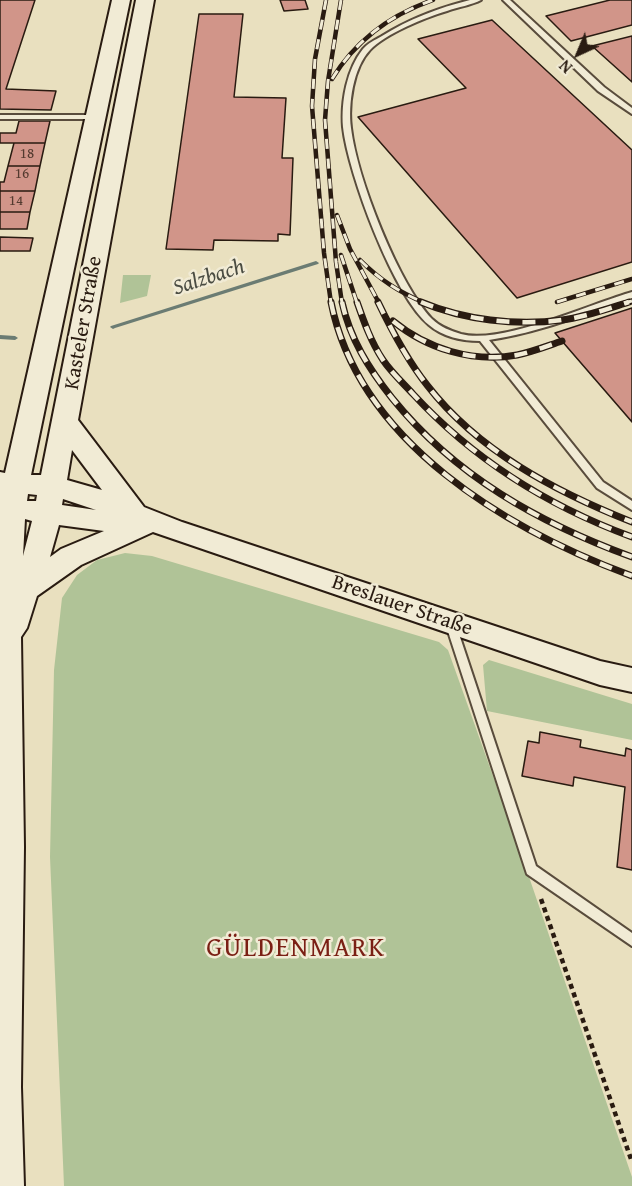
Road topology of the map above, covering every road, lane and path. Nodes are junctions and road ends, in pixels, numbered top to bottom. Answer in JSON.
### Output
{"nodes":[{"id":1,"x":121,"y":0,"type":"edge"},
{"id":2,"x":145,"y":0,"type":"edge"},
{"id":3,"x":478,"y":0,"type":"edge"},
{"id":4,"x":506,"y":0,"type":"edge"},
{"id":5,"x":632,"y":112,"type":"edge"},
{"id":6,"x":0,"y":117,"type":"edge"},
{"id":7,"x":95,"y":117,"type":"junction"},
{"id":8,"x":632,"y":295,"type":"edge"},
{"id":9,"x":482,"y":338,"type":"junction"},
{"id":10,"x":65,"y":422,"type":"junction"},
{"id":11,"x":27,"y":426,"type":"junction"},
{"id":12,"x":0,"y":452,"type":"edge"},
{"id":13,"x":7,"y":495,"type":"edge"},
{"id":14,"x":51,"y":499,"type":"junction"},
{"id":15,"x":632,"y":506,"type":"edge"},
{"id":16,"x":138,"y":519,"type":"junction"},
{"id":17,"x":27,"y":588,"type":"junction"},
{"id":18,"x":450,"y":622,"type":"junction"},
{"id":19,"x":7,"y":641,"type":"junction"},
{"id":20,"x":632,"y":681,"type":"edge"},
{"id":21,"x":531,"y":870,"type":"junction"},
{"id":22,"x":632,"y":940,"type":"edge"},
{"id":23,"x":632,"y":1162,"type":"edge"},
{"id":24,"x":5,"y":1186,"type":"edge"}],
"edges":[{"from":1,"to":7,"type":"main road","name":"Kasteler Straße"},
{"from":2,"to":10,"type":"main road","name":"Kasteler Straße"},
{"from":3,"to":9,"type":"lane"},
{"from":4,"to":5,"type":"lane"},
{"from":6,"to":7,"type":"lane"},
{"from":7,"to":11,"type":"main road","name":"Kasteler Straße"},
{"from":8,"to":9,"type":"lane"},
{"from":9,"to":15,"type":"lane"},
{"from":10,"to":14,"type":"main road","name":"Kasteler Straße"},
{"from":10,"to":16,"type":"main road"},
{"from":11,"to":12,"type":"main road"},
{"from":11,"to":13,"type":"main road","name":"Kasteler Straße"},
{"from":13,"to":14,"type":"main road","name":"Breslauer Straße"},
{"from":13,"to":19,"type":"main road","name":"Kasteler Straße"},
{"from":14,"to":16,"type":"main road","name":"Breslauer Straße"},
{"from":14,"to":17,"type":"main road","name":"Kasteler Straße"},
{"from":16,"to":17,"type":"main road"},
{"from":16,"to":18,"type":"main road","name":"Breslauer Straße"},
{"from":17,"to":19,"type":"main road","name":"Kasteler Straße"},
{"from":18,"to":20,"type":"main road","name":"Breslauer Straße"},
{"from":18,"to":21,"type":"lane"},
{"from":19,"to":24,"type":"main road","name":"Kasteler Straße"},
{"from":21,"to":22,"type":"lane"},
{"from":21,"to":23,"type":"path"}]}
